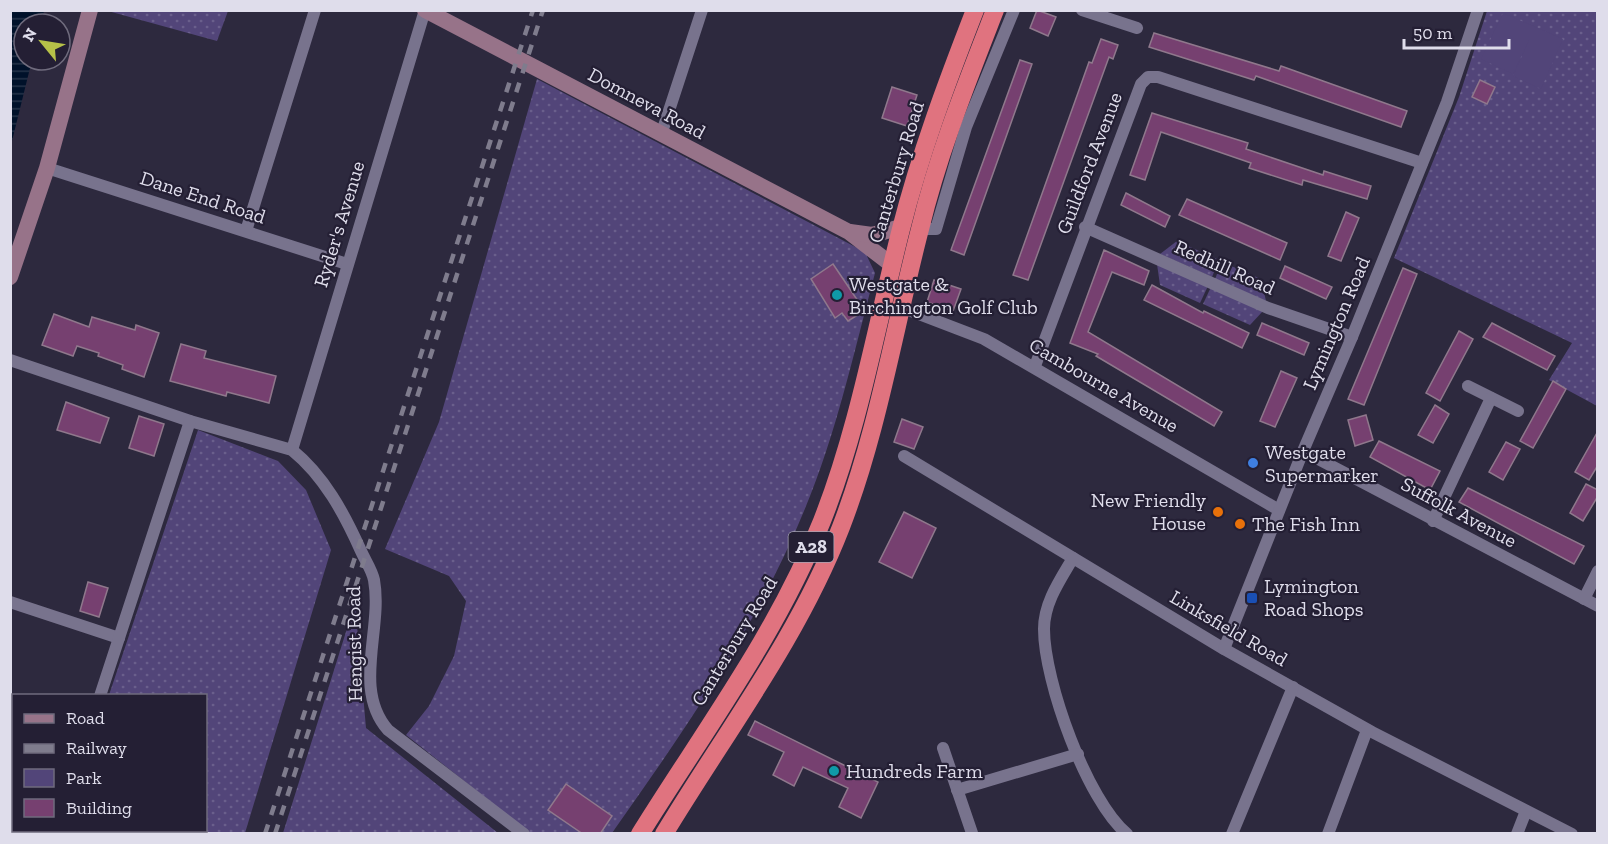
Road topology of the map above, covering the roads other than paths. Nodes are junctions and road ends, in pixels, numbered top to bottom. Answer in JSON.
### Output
{"nodes":[{"id":1,"x":90,"y":10,"type":"edge"},
{"id":2,"x":315,"y":10,"type":"edge"},
{"id":3,"x":425,"y":10,"type":"edge"},
{"id":4,"x":702,"y":10,"type":"edge"},
{"id":5,"x":975,"y":10,"type":"edge"},
{"id":6,"x":995,"y":10,"type":"edge"},
{"id":7,"x":1014,"y":10,"type":"edge"},
{"id":8,"x":1082,"y":10,"type":"edge"},
{"id":9,"x":1478,"y":10,"type":"edge"},
{"id":10,"x":1137,"y":28,"type":"dead end"},
{"id":11,"x":661,"y":135,"type":"junction"},
{"id":12,"x":1422,"y":163,"type":"junction"},
{"id":13,"x":47,"y":168,"type":"junction"},
{"id":14,"x":1085,"y":227,"type":"junction"},
{"id":15,"x":911,"y":228,"type":"junction"},
{"id":16,"x":246,"y":231,"type":"junction"},
{"id":17,"x":849,"y":232,"type":"junction"},
{"id":18,"x":347,"y":264,"type":"junction"},
{"id":19,"x":892,"y":265,"type":"junction"},
{"id":20,"x":10,"y":277,"type":"edge"},
{"id":21,"x":903,"y":308,"type":"junction"},
{"id":22,"x":1352,"y":337,"type":"junction"},
{"id":23,"x":10,"y":360,"type":"edge"},
{"id":24,"x":1035,"y":366,"type":"junction"},
{"id":25,"x":1468,"y":386,"type":"dead end"},
{"id":26,"x":1491,"y":398,"type":"junction"},
{"id":27,"x":1518,"y":411,"type":"dead end"},
{"id":28,"x":190,"y":421,"type":"junction"},
{"id":29,"x":292,"y":450,"type":"junction"},
{"id":30,"x":1303,"y":451,"type":"junction"},
{"id":31,"x":904,"y":456,"type":"dead end"},
{"id":32,"x":1279,"y":510,"type":"junction"},
{"id":33,"x":1433,"y":521,"type":"junction"},
{"id":34,"x":1073,"y":558,"type":"junction"},
{"id":35,"x":1598,"y":571,"type":"edge"},
{"id":36,"x":1584,"y":599,"type":"junction"},
{"id":37,"x":10,"y":602,"type":"edge"},
{"id":38,"x":1598,"y":606,"type":"edge"},
{"id":39,"x":119,"y":638,"type":"junction"},
{"id":40,"x":1224,"y":649,"type":"junction"},
{"id":41,"x":1293,"y":687,"type":"junction"},
{"id":42,"x":101,"y":694,"type":"edge"},
{"id":43,"x":1367,"y":730,"type":"junction"},
{"id":44,"x":943,"y":748,"type":"dead end"},
{"id":45,"x":1078,"y":754,"type":"junction"},
{"id":46,"x":957,"y":790,"type":"junction"},
{"id":47,"x":1526,"y":811,"type":"junction"},
{"id":48,"x":972,"y":833,"type":"edge"},
{"id":49,"x":524,"y":834,"type":"edge"},
{"id":50,"x":640,"y":834,"type":"edge"},
{"id":51,"x":664,"y":834,"type":"edge"},
{"id":52,"x":1127,"y":834,"type":"edge"},
{"id":53,"x":1232,"y":834,"type":"edge"},
{"id":54,"x":1328,"y":834,"type":"edge"},
{"id":55,"x":1517,"y":834,"type":"edge"},
{"id":56,"x":1572,"y":834,"type":"edge"}],
"edges":[{"from":1,"to":13,"type":"street"},
{"from":2,"to":16,"type":"street"},
{"from":3,"to":11,"type":"street","name":"Domneva Road"},
{"from":3,"to":18,"type":"street","name":"Ryder's Avenue"},
{"from":4,"to":11,"type":"street"},
{"from":5,"to":15,"type":"highway","name":"Canterbury Road","number":"A28"},
{"from":6,"to":15,"type":"highway","name":"Canterbury Road","number":"A28"},
{"from":7,"to":15,"type":"street","name":"Canterbury Road"},
{"from":8,"to":10,"type":"street"},
{"from":9,"to":12,"type":"street","name":"Lymington Road"},
{"from":11,"to":17,"type":"street","name":"Domneva Road"},
{"from":12,"to":14,"type":"street","name":"Guildford Avenue"},
{"from":12,"to":22,"type":"street","name":"Lymington Road"},
{"from":13,"to":16,"type":"street","name":"Dane End Road"},
{"from":13,"to":20,"type":"street"},
{"from":14,"to":22,"type":"street","name":"Redhill Road"},
{"from":14,"to":24,"type":"street","name":"Guildford Avenue"},
{"from":15,"to":17,"type":"street","name":"Domneva Road"},
{"from":15,"to":19,"type":"highway","name":"Canterbury Road","number":"A28"},
{"from":15,"to":21,"type":"highway","name":"Canterbury Road","number":"A28"},
{"from":16,"to":18,"type":"street","name":"Dane End Road"},
{"from":17,"to":19,"type":"street","name":"Domneva Road"},
{"from":18,"to":29,"type":"street","name":"Ryder's Avenue"},
{"from":19,"to":50,"type":"highway","name":"Canterbury Road","number":"A28"},
{"from":21,"to":24,"type":"street","name":"Cambourne Avenue"},
{"from":21,"to":51,"type":"highway","name":"Canterbury Road","number":"A28"},
{"from":22,"to":30,"type":"street","name":"Lymington Road"},
{"from":23,"to":28,"type":"street","name":"Hengist Road"},
{"from":24,"to":32,"type":"street","name":"Cambourne Avenue"},
{"from":25,"to":26,"type":"street"},
{"from":26,"to":27,"type":"street"},
{"from":26,"to":33,"type":"street"},
{"from":28,"to":29,"type":"street","name":"Hengist Road"},
{"from":28,"to":39,"type":"street"},
{"from":29,"to":49,"type":"street","name":"Hengist Road"},
{"from":30,"to":32,"type":"street","name":"Lymington Road"},
{"from":30,"to":33,"type":"street","name":"Suffolk Avenue"},
{"from":31,"to":34,"type":"street","name":"Linksfield Road"},
{"from":32,"to":40,"type":"street","name":"Lymington Road"},
{"from":33,"to":36,"type":"street","name":"Suffolk Avenue"},
{"from":34,"to":40,"type":"street","name":"Linksfield Road"},
{"from":34,"to":45,"type":"street"},
{"from":35,"to":36,"type":"street"},
{"from":36,"to":38,"type":"street","name":"Suffolk Avenue"},
{"from":37,"to":39,"type":"street"},
{"from":39,"to":42,"type":"street"},
{"from":40,"to":41,"type":"street","name":"Linksfield Road"},
{"from":41,"to":43,"type":"street","name":"Linksfield Road"},
{"from":41,"to":53,"type":"street"},
{"from":43,"to":47,"type":"street","name":"Linksfield Road"},
{"from":43,"to":54,"type":"street"},
{"from":44,"to":46,"type":"street"},
{"from":45,"to":46,"type":"street"},
{"from":45,"to":52,"type":"street"},
{"from":46,"to":48,"type":"street"},
{"from":47,"to":55,"type":"street"},
{"from":47,"to":56,"type":"street","name":"Linksfield Road"}]}
